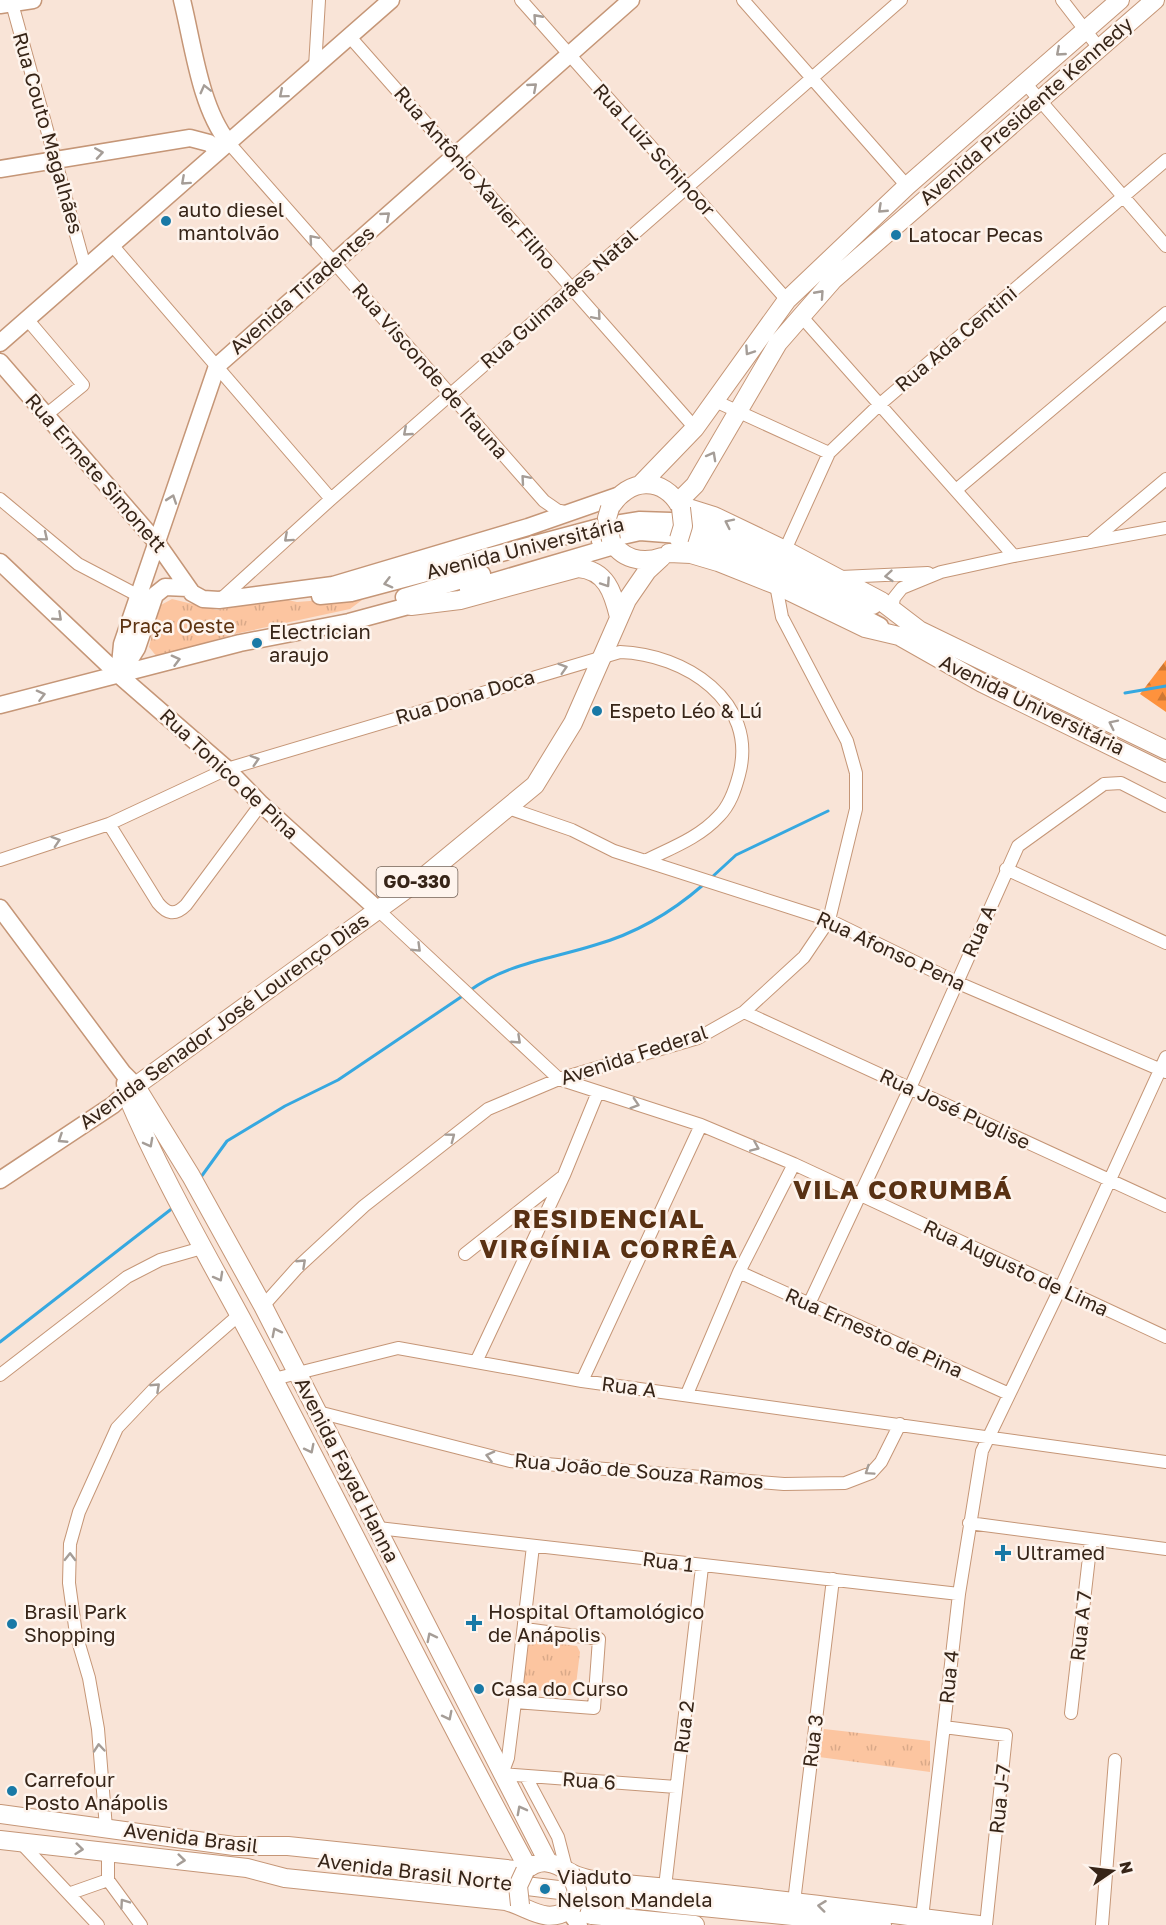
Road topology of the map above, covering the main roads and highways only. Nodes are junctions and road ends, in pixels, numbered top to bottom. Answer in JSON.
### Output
{"nodes":[{"id":1,"x":33,"y":0,"type":"edge"},
{"id":2,"x":182,"y":0,"type":"edge"},
{"id":3,"x":391,"y":0,"type":"edge"},
{"id":4,"x":631,"y":0,"type":"edge"},
{"id":5,"x":1120,"y":0,"type":"edge"},
{"id":6,"x":1155,"y":0,"type":"edge"},
{"id":7,"x":8,"y":3,"type":"edge"},
{"id":8,"x":224,"y":146,"type":"junction"},
{"id":9,"x":0,"y":169,"type":"edge"},
{"id":10,"x":0,"y":343,"type":"edge"},
{"id":11,"x":0,"y":362,"type":"edge"},
{"id":12,"x":641,"y":484,"type":"junction"},
{"id":13,"x":613,"y":502,"type":"junction"},
{"id":14,"x":679,"y":505,"type":"junction"},
{"id":15,"x":156,"y":543,"type":"junction"},
{"id":16,"x":615,"y":546,"type":"junction"},
{"id":17,"x":670,"y":550,"type":"junction"},
{"id":18,"x":0,"y":562,"type":"edge"},
{"id":19,"x":188,"y":588,"type":"junction"},
{"id":20,"x":290,"y":592,"type":"junction"},
{"id":21,"x":627,"y":600,"type":"junction"},
{"id":22,"x":411,"y":606,"type":"junction"},
{"id":23,"x":619,"y":617,"type":"junction"},
{"id":24,"x":321,"y":628,"type":"junction"},
{"id":25,"x":918,"y":630,"type":"junction"},
{"id":26,"x":899,"y":636,"type":"junction"},
{"id":27,"x":119,"y":675,"type":"junction"},
{"id":28,"x":0,"y":705,"type":"edge"},
{"id":29,"x":1138,"y":736,"type":"junction"},
{"id":30,"x":1166,"y":750,"type":"edge"},
{"id":31,"x":1129,"y":753,"type":"junction"},
{"id":32,"x":1166,"y":773,"type":"edge"},
{"id":33,"x":0,"y":908,"type":"edge"},
{"id":34,"x":377,"y":909,"type":"junction"},
{"id":35,"x":128,"y":1083,"type":"junction"},
{"id":36,"x":0,"y":1180,"type":"edge"},
{"id":37,"x":418,"y":1611,"type":"junction"},
{"id":38,"x":399,"y":1622,"type":"junction"},
{"id":39,"x":0,"y":1814,"type":"edge"},
{"id":40,"x":0,"y":1840,"type":"edge"},
{"id":41,"x":234,"y":1846,"type":"junction"},
{"id":42,"x":548,"y":1862,"type":"junction"},
{"id":43,"x":247,"y":1868,"type":"junction"},
{"id":44,"x":526,"y":1870,"type":"junction"},
{"id":45,"x":568,"y":1870,"type":"junction"},
{"id":46,"x":520,"y":1905,"type":"junction"},
{"id":47,"x":573,"y":1915,"type":"edge"},
{"id":48,"x":545,"y":1923,"type":"edge"},
{"id":49,"x":695,"y":1925,"type":"edge"},
{"id":50,"x":795,"y":1925,"type":"edge"},
{"id":51,"x":882,"y":1925,"type":"edge"},
{"id":52,"x":979,"y":1925,"type":"edge"}],
"edges":[{"from":1,"to":7,"type":"main road"},
{"from":8,"to":2,"type":"main road","name":"Rua Visconde de Itauna","one_way":true},
{"from":3,"to":8,"type":"main road","one_way":true},
{"from":15,"to":4,"type":"main road","name":"Avenida Tiradentes","one_way":true},
{"from":5,"to":12,"type":"main road","name":"Avenida Presidente Kennedy","one_way":true},
{"from":14,"to":6,"type":"main road","name":"Avenida Presidente Kennedy","one_way":true},
{"from":9,"to":8,"type":"main road","one_way":true},
{"from":8,"to":10,"type":"main road","one_way":true},
{"from":11,"to":15,"type":"main road","name":"Rua Ermete Simonett"},
{"from":12,"to":13,"type":"main road"},
{"from":12,"to":14,"type":"main road"},
{"from":13,"to":16,"type":"main road","bridge":true},
{"from":13,"to":20,"type":"main road","name":"Avenida Universitária"},
{"from":14,"to":17,"type":"main road","bridge":true},
{"from":25,"to":14,"type":"main road","name":"Avenida Universitária","one_way":true},
{"from":15,"to":19,"type":"main road","name":"Rua Ermete Simonett"},
{"from":15,"to":27,"type":"main road","name":"Avenida Tiradentes"},
{"from":16,"to":17,"type":"main road"},
{"from":16,"to":21,"type":"main road","name":"Avenida Senador José Lourenço Dias"},
{"from":16,"to":22,"type":"main road","name":"Avenida Universitária"},
{"from":17,"to":21,"type":"main road","name":"Avenida Senador José Lourenço Dias"},
{"from":17,"to":26,"type":"main road","name":"Avenida Universitária"},
{"from":18,"to":27,"type":"main road","name":"Rua Tonico de Pina","one_way":true},
{"from":19,"to":20,"type":"main road","name":"Avenida Universitária"},
{"from":19,"to":27,"type":"main road"},
{"from":25,"to":20,"type":"main road","name":"Avenida Universitária","one_way":true},
{"from":21,"to":23,"type":"main road","name":"Avenida Senador José Lourenço Dias","number":"GO-330"},
{"from":22,"to":23,"type":"main road","one_way":true},
{"from":22,"to":24,"type":"main road","name":"Avenida Universitária"},
{"from":23,"to":34,"type":"main road","name":"Avenida Senador José Lourenço Dias","number":"GO-330"},
{"from":24,"to":26,"type":"main road","name":"Avenida Universitária"},
{"from":27,"to":24,"type":"main road","name":"Avenida Universitária","one_way":true},
{"from":29,"to":25,"type":"main road","name":"Avenida Universitária","one_way":true},
{"from":26,"to":31,"type":"main road","name":"Avenida Universitária"},
{"from":28,"to":27,"type":"main road","name":"Avenida Universitária","one_way":true},
{"from":27,"to":34,"type":"main road","name":"Rua Tonico de Pina"},
{"from":29,"to":30,"type":"main road","name":"Avenida Universitária"},
{"from":29,"to":31,"type":"main road"},
{"from":31,"to":32,"type":"main road","name":"Avenida Universitária"},
{"from":33,"to":35,"type":"main road"},
{"from":34,"to":35,"type":"main road","name":"Avenida Senador José Lourenço Dias","number":"GO-330"},
{"from":35,"to":36,"type":"main road","name":"Avenida Senador José Lourenço Dias","number":"GO-330","one_way":true},
{"from":37,"to":35,"type":"main road","name":"Avenida Fayad Hanna","one_way":true},
{"from":35,"to":38,"type":"main road","name":"Avenida Fayad Hanna","one_way":true},
{"from":37,"to":38,"type":"main road"},
{"from":42,"to":37,"type":"main road","name":"Avenida Fayad Hanna","one_way":true},
{"from":38,"to":44,"type":"main road","name":"Avenida Fayad Hanna","one_way":true},
{"from":39,"to":41,"type":"main road","name":"Avenida Brasil"},
{"from":40,"to":43,"type":"main road","name":"Avenida Brasil","one_way":true},
{"from":41,"to":44,"type":"main road","name":"Avenida Brasil"},
{"from":41,"to":51,"type":"main road","name":"Avenida Brasil Norte"},
{"from":42,"to":44,"type":"main road"},
{"from":42,"to":45,"type":"main road"},
{"from":43,"to":46,"type":"main road","name":"Avenida Brasil"},
{"from":43,"to":50,"type":"main road","name":"Avenida Brasil Norte"},
{"from":44,"to":46,"type":"main road","bridge":true},
{"from":45,"to":47,"type":"main road","bridge":true},
{"from":52,"to":45,"type":"main road","one_way":true},
{"from":46,"to":48,"type":"main road"},
{"from":47,"to":48,"type":"main road"},
{"from":47,"to":49,"type":"main road"}]}
